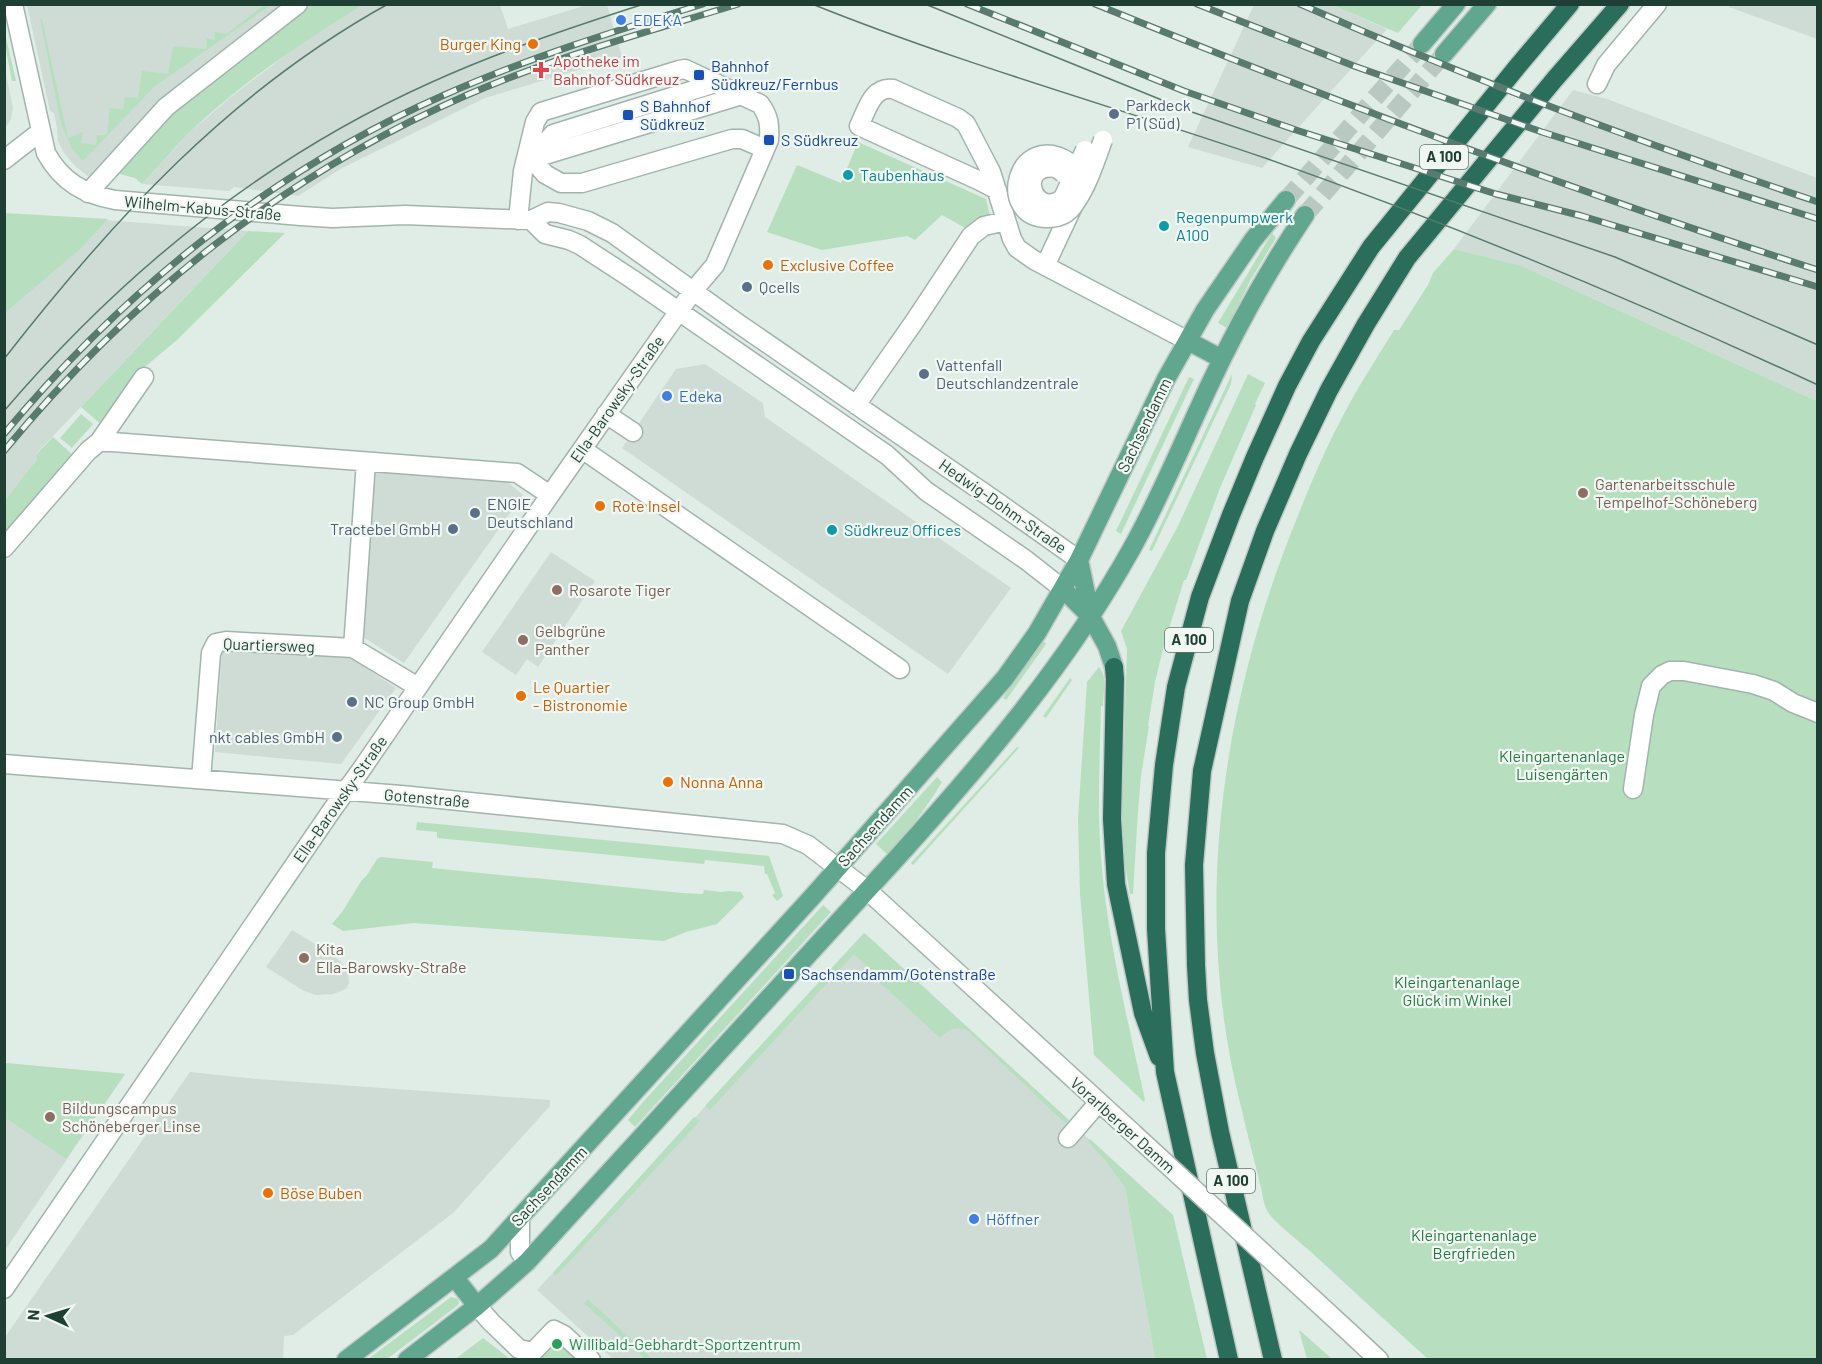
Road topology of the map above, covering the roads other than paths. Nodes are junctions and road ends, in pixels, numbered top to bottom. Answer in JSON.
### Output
{"nodes":[{"id":1,"x":298,"y":4,"type":"edge"},
{"id":2,"x":1456,"y":4,"type":"edge"},
{"id":3,"x":1487,"y":4,"type":"edge"},
{"id":4,"x":1570,"y":4,"type":"edge"},
{"id":5,"x":1620,"y":4,"type":"edge"},
{"id":6,"x":1657,"y":4,"type":"edge"},
{"id":7,"x":10,"y":9,"type":"edge"},
{"id":8,"x":1422,"y":44,"type":"tunnel mouth"},
{"id":9,"x":1444,"y":54,"type":"tunnel mouth"},
{"id":10,"x":716,"y":83,"type":"junction"},
{"id":11,"x":1597,"y":84,"type":"dead end"},
{"id":12,"x":742,"y":95,"type":"junction"},
{"id":13,"x":40,"y":132,"type":"junction"},
{"id":14,"x":1098,"y":137,"type":"dead end"},
{"id":15,"x":765,"y":149,"type":"junction"},
{"id":16,"x":528,"y":157,"type":"junction"},
{"id":17,"x":4,"y":160,"type":"edge"},
{"id":18,"x":997,"y":190,"type":"junction"},
{"id":19,"x":88,"y":193,"type":"junction"},
{"id":20,"x":1286,"y":200,"type":"tunnel mouth"},
{"id":21,"x":1305,"y":215,"type":"tunnel mouth"},
{"id":22,"x":524,"y":220,"type":"junction"},
{"id":23,"x":1006,"y":221,"type":"junction"},
{"id":24,"x":1040,"y":263,"type":"junction"},
{"id":25,"x":693,"y":291,"type":"junction"},
{"id":26,"x":679,"y":311,"type":"junction"},
{"id":27,"x":1188,"y":341,"type":"junction"},
{"id":28,"x":1222,"y":358,"type":"junction"},
{"id":29,"x":144,"y":377,"type":"dead end"},
{"id":30,"x":856,"y":405,"type":"junction"},
{"id":31,"x":606,"y":414,"type":"junction"},
{"id":32,"x":633,"y":432,"type":"dead end"},
{"id":33,"x":99,"y":442,"type":"junction"},
{"id":34,"x":582,"y":449,"type":"junction"},
{"id":35,"x":366,"y":462,"type":"junction"},
{"id":36,"x":550,"y":495,"type":"junction"},
{"id":37,"x":4,"y":548,"type":"edge"},
{"id":38,"x":1079,"y":560,"type":"junction"},
{"id":39,"x":1063,"y":589,"type":"junction"},
{"id":40,"x":1091,"y":617,"type":"junction"},
{"id":41,"x":353,"y":648,"type":"junction"},
{"id":42,"x":1114,"y":667,"type":"joint"},
{"id":43,"x":900,"y":669,"type":"dead end"},
{"id":44,"x":418,"y":687,"type":"junction"},
{"id":45,"x":1818,"y":713,"type":"edge"},
{"id":46,"x":4,"y":764,"type":"edge"},
{"id":47,"x":201,"y":779,"type":"junction"},
{"id":48,"x":1633,"y":789,"type":"dead end"},
{"id":49,"x":346,"y":791,"type":"junction"},
{"id":50,"x":839,"y":867,"type":"junction"},
{"id":51,"x":867,"y":890,"type":"junction"},
{"id":52,"x":1165,"y":1072,"type":"junction"},
{"id":53,"x":1099,"y":1102,"type":"junction"},
{"id":54,"x":1068,"y":1138,"type":"dead end"},
{"id":55,"x":520,"y":1219,"type":"junction"},
{"id":56,"x":527,"y":1262,"type":"junction"},
{"id":57,"x":455,"y":1278,"type":"junction"},
{"id":58,"x":4,"y":1289,"type":"edge"},
{"id":59,"x":477,"y":1306,"type":"junction"},
{"id":60,"x":346,"y":1359,"type":"edge"},
{"id":61,"x":406,"y":1359,"type":"edge"},
{"id":62,"x":591,"y":1359,"type":"edge"},
{"id":63,"x":1229,"y":1359,"type":"edge"},
{"id":64,"x":1273,"y":1359,"type":"edge"},
{"id":65,"x":1379,"y":1359,"type":"edge"}],
"edges":[{"from":1,"to":19,"type":"street"},
{"from":2,"to":8,"type":"main road"},
{"from":3,"to":9,"type":"main road"},
{"from":4,"to":52,"type":"highway","number":"A 100"},
{"from":5,"to":64,"type":"highway","number":"A 100"},
{"from":6,"to":11,"type":"street"},
{"from":7,"to":13,"type":"street","name":"Wilhelm-Kabus-Straße"},
{"from":10,"to":12,"type":"street"},
{"from":10,"to":16,"type":"street"},
{"from":10,"to":16,"type":"street"},
{"from":12,"to":15,"type":"street","name":"Ella-Barowsky-Straße"},
{"from":12,"to":16,"type":"street"},
{"from":13,"to":17,"type":"street"},
{"from":13,"to":19,"type":"street","name":"Wilhelm-Kabus-Straße"},
{"from":14,"to":24,"type":"street","bridge":true},
{"from":15,"to":16,"type":"street"},
{"from":15,"to":25,"type":"street","name":"Ella-Barowsky-Straße"},
{"from":16,"to":22,"type":"street"},
{"from":18,"to":18,"type":"street"},
{"from":18,"to":23,"type":"street"},
{"from":19,"to":22,"type":"street","name":"Wilhelm-Kabus-Straße"},
{"from":20,"to":27,"type":"main road","name":"Sachsendamm"},
{"from":21,"to":28,"type":"main road","name":"Sachsendamm"},
{"from":22,"to":25,"type":"street","name":"Wilhelm-Kabus-Straße"},
{"from":22,"to":26,"type":"street"},
{"from":23,"to":24,"type":"street"},
{"from":23,"to":30,"type":"street"},
{"from":24,"to":27,"type":"street"},
{"from":25,"to":26,"type":"street","name":"Ella-Barowsky-Straße"},
{"from":25,"to":30,"type":"street","name":"Hedwig-Dohm-Straße"},
{"from":26,"to":31,"type":"street","name":"Ella-Barowsky-Straße"},
{"from":26,"to":39,"type":"street","name":"Hedwig-Dohm-Straße"},
{"from":27,"to":28,"type":"main road"},
{"from":27,"to":38,"type":"main road","name":"Sachsendamm"},
{"from":28,"to":40,"type":"main road","name":"Sachsendamm"},
{"from":29,"to":33,"type":"street"},
{"from":30,"to":38,"type":"street","name":"Hedwig-Dohm-Straße"},
{"from":31,"to":32,"type":"street"},
{"from":31,"to":34,"type":"street","name":"Ella-Barowsky-Straße"},
{"from":33,"to":35,"type":"street"},
{"from":33,"to":37,"type":"street"},
{"from":34,"to":36,"type":"street","name":"Ella-Barowsky-Straße"},
{"from":34,"to":43,"type":"street"},
{"from":35,"to":36,"type":"street"},
{"from":35,"to":41,"type":"street"},
{"from":36,"to":44,"type":"street","name":"Ella-Barowsky-Straße"},
{"from":38,"to":39,"type":"main road","name":"Sachsendamm"},
{"from":38,"to":40,"type":"main road","name":"Hedwig-Dohm-Straße"},
{"from":39,"to":40,"type":"main road","name":"Hedwig-Dohm-Straße"},
{"from":39,"to":50,"type":"main road","name":"Sachsendamm"},
{"from":40,"to":42,"type":"main road"},
{"from":40,"to":51,"type":"main road","name":"Sachsendamm"},
{"from":41,"to":44,"type":"street","name":"Quartiersweg"},
{"from":41,"to":47,"type":"street","name":"Quartiersweg"},
{"from":42,"to":52,"type":"highway"},
{"from":44,"to":49,"type":"street","name":"Ella-Barowsky-Straße"},
{"from":45,"to":48,"type":"street"},
{"from":46,"to":47,"type":"street","name":"Gotenstraße"},
{"from":47,"to":49,"type":"street","name":"Gotenstraße"},
{"from":49,"to":50,"type":"street","name":"Gotenstraße"},
{"from":49,"to":58,"type":"street","name":"Ella-Barowsky-Straße"},
{"from":50,"to":51,"type":"street","name":"Gotenstraße"},
{"from":50,"to":55,"type":"main road","name":"Sachsendamm"},
{"from":51,"to":53,"type":"street","name":"Vorarlberger Damm"},
{"from":51,"to":56,"type":"main road","name":"Sachsendamm"},
{"from":52,"to":63,"type":"highway","number":"A 100"},
{"from":53,"to":54,"type":"street"},
{"from":53,"to":65,"type":"street","name":"Vorarlberger Damm","bridge":true},
{"from":55,"to":56,"type":"street"},
{"from":55,"to":57,"type":"main road","name":"Sachsendamm"},
{"from":56,"to":59,"type":"main road","name":"Sachsendamm"},
{"from":57,"to":59,"type":"main road"},
{"from":57,"to":60,"type":"main road","name":"Sachsendamm"},
{"from":59,"to":61,"type":"main road","name":"Sachsendamm"},
{"from":59,"to":62,"type":"street"}]}
